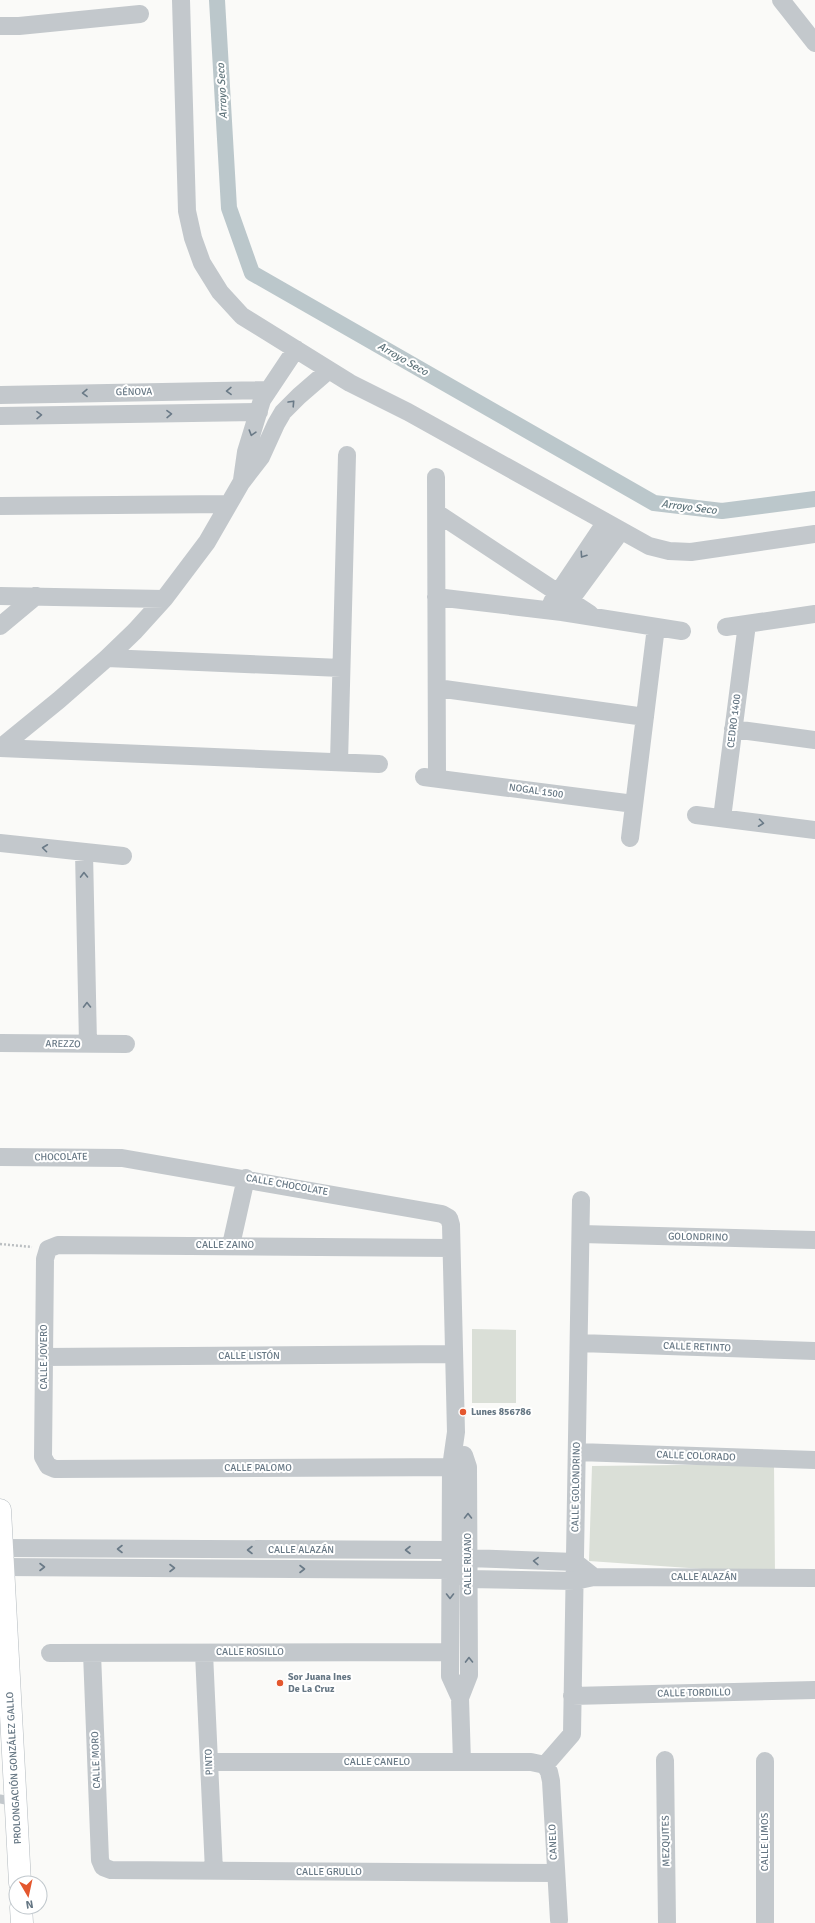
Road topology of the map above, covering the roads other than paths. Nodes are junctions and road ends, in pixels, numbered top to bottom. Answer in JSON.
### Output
{"nodes":[{"id":1,"x":182,"y":0,"type":"edge"},
{"id":2,"x":781,"y":0,"type":"edge"},
{"id":3,"x":140,"y":14,"type":"dead end"},
{"id":4,"x":0,"y":26,"type":"edge"},
{"id":5,"x":815,"y":43,"type":"edge"},
{"id":6,"x":296,"y":349,"type":"junction"},
{"id":7,"x":329,"y":370,"type":"junction"},
{"id":8,"x":268,"y":390,"type":"junction"},
{"id":9,"x":116,"y":392,"type":"junction"},
{"id":10,"x":0,"y":395,"type":"edge"},
{"id":11,"x":259,"y":412,"type":"junction"},
{"id":12,"x":116,"y":414,"type":"junction"},
{"id":13,"x":0,"y":416,"type":"edge"},
{"id":14,"x":347,"y":455,"type":"dead end"},
{"id":15,"x":436,"y":477,"type":"dead end"},
{"id":16,"x":241,"y":483,"type":"junction"},
{"id":17,"x":229,"y":504,"type":"junction"},
{"id":18,"x":0,"y":506,"type":"edge"},
{"id":19,"x":436,"y":513,"type":"junction"},
{"id":20,"x":605,"y":523,"type":"junction"},
{"id":21,"x":621,"y":531,"type":"junction"},
{"id":22,"x":815,"y":534,"type":"edge"},
{"id":23,"x":0,"y":596,"type":"edge"},
{"id":24,"x":36,"y":596,"type":"junction"},
{"id":25,"x":436,"y":597,"type":"junction"},
{"id":26,"x":164,"y":599,"type":"junction"},
{"id":27,"x":559,"y":604,"type":"junction"},
{"id":28,"x":815,"y":614,"type":"edge"},
{"id":29,"x":747,"y":624,"type":"junction"},
{"id":30,"x":0,"y":626,"type":"edge"},
{"id":31,"x":656,"y":627,"type":"junction"},
{"id":32,"x":726,"y":627,"type":"dead end"},
{"id":33,"x":682,"y":631,"type":"dead end"},
{"id":34,"x":107,"y":658,"type":"junction"},
{"id":35,"x":341,"y":668,"type":"junction"},
{"id":36,"x":437,"y":688,"type":"junction"},
{"id":37,"x":645,"y":717,"type":"junction"},
{"id":38,"x":733,"y":729,"type":"junction"},
{"id":39,"x":815,"y":740,"type":"edge"},
{"id":40,"x":0,"y":748,"type":"edge"},
{"id":41,"x":339,"y":762,"type":"junction"},
{"id":42,"x":379,"y":764,"type":"dead end"},
{"id":43,"x":634,"y":804,"type":"junction"},
{"id":44,"x":696,"y":815,"type":"dead end"},
{"id":45,"x":722,"y":818,"type":"junction"},
{"id":46,"x":815,"y":830,"type":"edge"},
{"id":47,"x":630,"y":838,"type":"dead end"},
{"id":48,"x":0,"y":843,"type":"edge"},
{"id":49,"x":84,"y":852,"type":"junction"},
{"id":50,"x":122,"y":856,"type":"dead end"},
{"id":51,"x":0,"y":1043,"type":"edge"},
{"id":52,"x":88,"y":1044,"type":"junction"},
{"id":53,"x":126,"y":1044,"type":"dead end"},
{"id":54,"x":0,"y":1157,"type":"edge"},
{"id":55,"x":122,"y":1158,"type":"joint"},
{"id":56,"x":246,"y":1178,"type":"junction"},
{"id":57,"x":581,"y":1200,"type":"dead end"},
{"id":58,"x":449,"y":1218,"type":"joint"},
{"id":59,"x":581,"y":1234,"type":"junction"},
{"id":60,"x":815,"y":1240,"type":"edge"},
{"id":61,"x":231,"y":1245,"type":"junction"},
{"id":62,"x":48,"y":1248,"type":"joint"},
{"id":63,"x":452,"y":1248,"type":"junction"},
{"id":64,"x":579,"y":1343,"type":"junction"},
{"id":65,"x":815,"y":1351,"type":"edge"},
{"id":66,"x":454,"y":1354,"type":"junction"},
{"id":67,"x":44,"y":1357,"type":"junction"},
{"id":68,"x":577,"y":1452,"type":"junction"},
{"id":69,"x":815,"y":1460,"type":"edge"},
{"id":70,"x":48,"y":1466,"type":"joint"},
{"id":71,"x":460,"y":1467,"type":"junction"},
{"id":72,"x":0,"y":1510,"type":"edge"},
{"id":73,"x":450,"y":1550,"type":"junction"},
{"id":74,"x":3,"y":1558,"type":"junction"},
{"id":75,"x":468,"y":1558,"type":"junction"},
{"id":76,"x":575,"y":1562,"type":"junction"},
{"id":77,"x":450,"y":1570,"type":"junction"},
{"id":78,"x":594,"y":1577,"type":"junction"},
{"id":79,"x":815,"y":1578,"type":"edge"},
{"id":80,"x":468,"y":1579,"type":"junction"},
{"id":81,"x":575,"y":1581,"type":"junction"},
{"id":82,"x":204,"y":1652,"type":"junction"},
{"id":83,"x":450,"y":1652,"type":"junction"},
{"id":84,"x":50,"y":1653,"type":"dead end"},
{"id":85,"x":92,"y":1653,"type":"junction"},
{"id":86,"x":815,"y":1690,"type":"edge"},
{"id":87,"x":572,"y":1696,"type":"junction"},
{"id":88,"x":460,"y":1698,"type":"junction"},
{"id":89,"x":665,"y":1760,"type":"dead end"},
{"id":90,"x":765,"y":1761,"type":"dead end"},
{"id":91,"x":209,"y":1762,"type":"junction"},
{"id":92,"x":462,"y":1762,"type":"junction"},
{"id":93,"x":545,"y":1765,"type":"junction"},
{"id":94,"x":8,"y":1801,"type":"edge"},
{"id":95,"x":104,"y":1867,"type":"joint"},
{"id":96,"x":214,"y":1871,"type":"junction"},
{"id":97,"x":555,"y":1873,"type":"junction"},
{"id":98,"x":19,"y":1875,"type":"edge"},
{"id":99,"x":559,"y":1920,"type":"dead end"},
{"id":100,"x":667,"y":1923,"type":"edge"},
{"id":101,"x":765,"y":1923,"type":"edge"}],
"edges":[{"from":1,"to":6,"type":"street"},
{"from":2,"to":5,"type":"street"},
{"from":3,"to":4,"type":"street"},
{"from":6,"to":7,"type":"street"},
{"from":6,"to":8,"type":"street"},
{"from":16,"to":7,"type":"street","one_way":true},
{"from":7,"to":20,"type":"street"},
{"from":8,"to":9,"type":"street","name":"GÉNOVA","one_way":true},
{"from":8,"to":11,"type":"street"},
{"from":9,"to":10,"type":"street","name":"GÉNOVA","one_way":true},
{"from":9,"to":12,"type":"street"},
{"from":12,"to":11,"type":"street","one_way":true},
{"from":11,"to":16,"type":"street","one_way":true},
{"from":13,"to":12,"type":"street","one_way":true},
{"from":14,"to":35,"type":"street"},
{"from":15,"to":19,"type":"street","name":"NOGAL 1500"},
{"from":16,"to":17,"type":"street"},
{"from":17,"to":18,"type":"street"},
{"from":17,"to":26,"type":"street"},
{"from":19,"to":25,"type":"street","name":"NOGAL 1500"},
{"from":19,"to":27,"type":"street"},
{"from":20,"to":21,"type":"street"},
{"from":20,"to":27,"type":"street","one_way":true},
{"from":21,"to":22,"type":"street"},
{"from":21,"to":27,"type":"street"},
{"from":23,"to":24,"type":"street"},
{"from":24,"to":26,"type":"street"},
{"from":24,"to":30,"type":"street"},
{"from":25,"to":27,"type":"street"},
{"from":25,"to":36,"type":"street","name":"NOGAL 1500"},
{"from":26,"to":34,"type":"street"},
{"from":27,"to":31,"type":"street"},
{"from":28,"to":29,"type":"street"},
{"from":29,"to":32,"type":"street"},
{"from":29,"to":38,"type":"street","name":"CEDRO 1400"},
{"from":31,"to":33,"type":"street"},
{"from":31,"to":37,"type":"street"},
{"from":34,"to":35,"type":"street"},
{"from":34,"to":40,"type":"street"},
{"from":35,"to":41,"type":"street"},
{"from":36,"to":37,"type":"street"},
{"from":36,"to":43,"type":"street","name":"NOGAL 1500"},
{"from":37,"to":43,"type":"street"},
{"from":38,"to":39,"type":"street"},
{"from":38,"to":45,"type":"street","name":"CEDRO 1400"},
{"from":40,"to":41,"type":"street"},
{"from":41,"to":42,"type":"street"},
{"from":43,"to":47,"type":"street"},
{"from":44,"to":45,"type":"street"},
{"from":45,"to":46,"type":"street","one_way":true},
{"from":49,"to":48,"type":"street","one_way":true},
{"from":49,"to":50,"type":"street"},
{"from":52,"to":49,"type":"street","one_way":true},
{"from":51,"to":52,"type":"street","name":"AREZZO"},
{"from":52,"to":53,"type":"street","name":"AREZZO"},
{"from":54,"to":55,"type":"street","name":"CHOCOLATE"},
{"from":55,"to":56,"type":"street","name":"CALLE CHOCOLATE"},
{"from":56,"to":58,"type":"street","name":"CALLE CHOCOLATE"},
{"from":56,"to":61,"type":"street"},
{"from":57,"to":59,"type":"street","name":"CALLE GOLONDRINO"},
{"from":58,"to":63,"type":"street","name":"CALLE RUANO"},
{"from":59,"to":60,"type":"street","name":"GOLONDRINO"},
{"from":59,"to":64,"type":"street","name":"CALLE GOLONDRINO"},
{"from":61,"to":62,"type":"street","name":"CALLE ZAINO"},
{"from":61,"to":63,"type":"street","name":"CALLE ZAINO"},
{"from":62,"to":67,"type":"street","name":"CALLE JOVERO"},
{"from":63,"to":66,"type":"street","name":"CALLE RUANO"},
{"from":64,"to":65,"type":"street","name":"CALLE RETINTO"},
{"from":64,"to":68,"type":"street","name":"CALLE GOLONDRINO"},
{"from":66,"to":67,"type":"street","name":"CALLE LISTÓN"},
{"from":66,"to":71,"type":"street","name":"CALLE RUANO"},
{"from":67,"to":70,"type":"street","name":"CALLE JOVERO"},
{"from":68,"to":69,"type":"street","name":"CALLE COLORADO"},
{"from":68,"to":76,"type":"street","name":"CALLE GOLONDRINO"},
{"from":70,"to":71,"type":"street","name":"CALLE PALOMO"},
{"from":71,"to":73,"type":"street","name":"CALLE RUANO"},
{"from":75,"to":71,"type":"street","name":"CALLE RUANO","one_way":true},
{"from":72,"to":74,"type":"street","name":"PROLONGACIÓN GONZÁLEZ GALLO"},
{"from":73,"to":74,"type":"street","name":"CALLE ALAZÁN","one_way":true},
{"from":73,"to":75,"type":"street","name":"CALLE ALAZÁN"},
{"from":73,"to":77,"type":"street","name":"CALLE RUANO"},
{"from":74,"to":77,"type":"street","name":"CALLE ALAZÁN","one_way":true},
{"from":74,"to":94,"type":"street","name":"PROLONGACIÓN GONZÁLEZ GALLO"},
{"from":76,"to":75,"type":"street","name":"CALLE ALAZÁN","one_way":true},
{"from":75,"to":80,"type":"street","name":"CALLE RUANO"},
{"from":76,"to":78,"type":"street"},
{"from":76,"to":81,"type":"street","name":"CALLE GOLONDRINO"},
{"from":77,"to":80,"type":"street","name":"CALLE ALAZÁN"},
{"from":77,"to":83,"type":"street","name":"CALLE RUANO","one_way":true},
{"from":78,"to":79,"type":"street","name":"CALLE ALAZÁN"},
{"from":78,"to":81,"type":"street","name":"CALLE ALAZÁN"},
{"from":80,"to":81,"type":"street","name":"CALLE ALAZÁN"},
{"from":88,"to":80,"type":"street","name":"CALLE RUANO","one_way":true},
{"from":81,"to":87,"type":"street","name":"CALLE GOLONDRINO"},
{"from":82,"to":83,"type":"street","name":"CALLE ROSILLO"},
{"from":82,"to":85,"type":"street","name":"CALLE ROSILLO"},
{"from":82,"to":91,"type":"street","name":"PINTO"},
{"from":83,"to":88,"type":"street","name":"CALLE RUANO"},
{"from":84,"to":85,"type":"street","name":"CALLE ROSILLO"},
{"from":85,"to":95,"type":"street","name":"CALLE MORO"},
{"from":86,"to":87,"type":"street","name":"CALLE TORDILLO"},
{"from":87,"to":93,"type":"street","name":"CALLE GOLONDRINO"},
{"from":88,"to":92,"type":"street","name":"CALLE RUANO"},
{"from":89,"to":100,"type":"street","name":"MEZQUITES"},
{"from":90,"to":101,"type":"street","name":"CALLE LIMOS"},
{"from":91,"to":92,"type":"street","name":"CALLE CANELO"},
{"from":91,"to":96,"type":"street","name":"PINTO"},
{"from":92,"to":93,"type":"street","name":"CALLE CANELO"},
{"from":93,"to":97,"type":"street","name":"CANELO"},
{"from":94,"to":98,"type":"street","name":"PROLONGACIÓN GONZÁLEZ GALLO"},
{"from":95,"to":96,"type":"street","name":"CALLE GRULLO"},
{"from":96,"to":97,"type":"street","name":"CALLE GRULLO"},
{"from":97,"to":99,"type":"street","name":"CANELO"}]}
